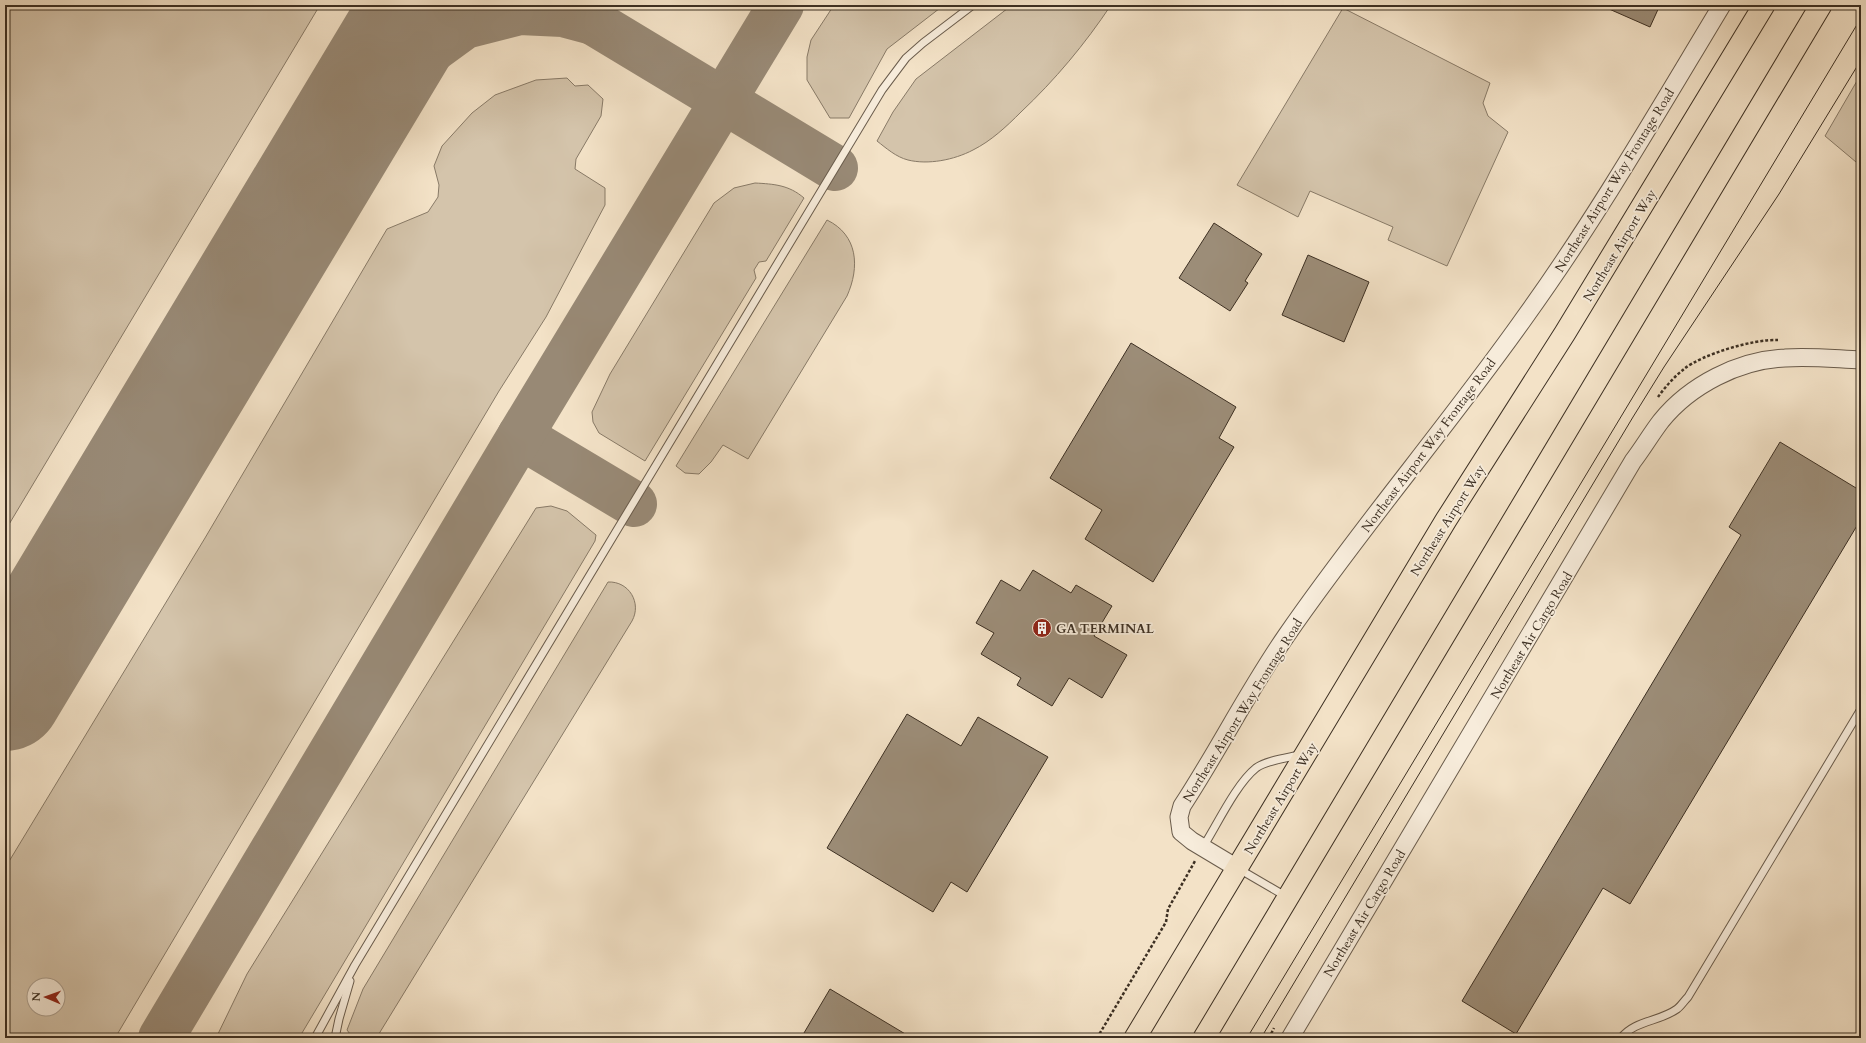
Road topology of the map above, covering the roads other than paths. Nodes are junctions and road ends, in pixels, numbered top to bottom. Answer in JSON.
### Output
{"nodes":[{"id":1,"x":973,"y":5,"type":"edge"},
{"id":2,"x":1722,"y":5,"type":"edge"},
{"id":3,"x":1764,"y":5,"type":"edge"},
{"id":4,"x":1821,"y":5,"type":"edge"},
{"id":5,"x":1861,"y":360,"type":"edge"},
{"id":6,"x":1861,"y":709,"type":"edge"},
{"id":7,"x":1308,"y":753,"type":"junction"},
{"id":8,"x":1203,"y":847,"type":"junction"},
{"id":9,"x":1237,"y":868,"type":"junction"},
{"id":10,"x":1288,"y":898,"type":"junction"},
{"id":11,"x":355,"y":965,"type":"junction"},
{"id":12,"x":315,"y":1038,"type":"edge"},
{"id":13,"x":335,"y":1038,"type":"edge"},
{"id":14,"x":1135,"y":1038,"type":"edge"},
{"id":15,"x":1204,"y":1038,"type":"edge"},
{"id":16,"x":1290,"y":1038,"type":"edge"},
{"id":17,"x":1621,"y":1038,"type":"edge"}],
"edges":[{"from":1,"to":11,"type":"lane"},
{"from":2,"to":8,"type":"street","name":"Northeast Airport Way Frontage Road"},
{"from":3,"to":7,"type":"main road","name":"Northeast Airport Way"},
{"from":4,"to":10,"type":"main road"},
{"from":5,"to":16,"type":"street","name":"Northeast Air Cargo Road"},
{"from":6,"to":17,"type":"lane"},
{"from":7,"to":8,"type":"lane"},
{"from":7,"to":9,"type":"main road","name":"Northeast Airport Way"},
{"from":8,"to":9,"type":"street","name":"Northeast Airport Way Frontage Road"},
{"from":9,"to":10,"type":"lane"},
{"from":9,"to":14,"type":"main road","name":"Northeast Airport Way"},
{"from":10,"to":15,"type":"main road"},
{"from":11,"to":12,"type":"lane"},
{"from":11,"to":13,"type":"lane"}]}
